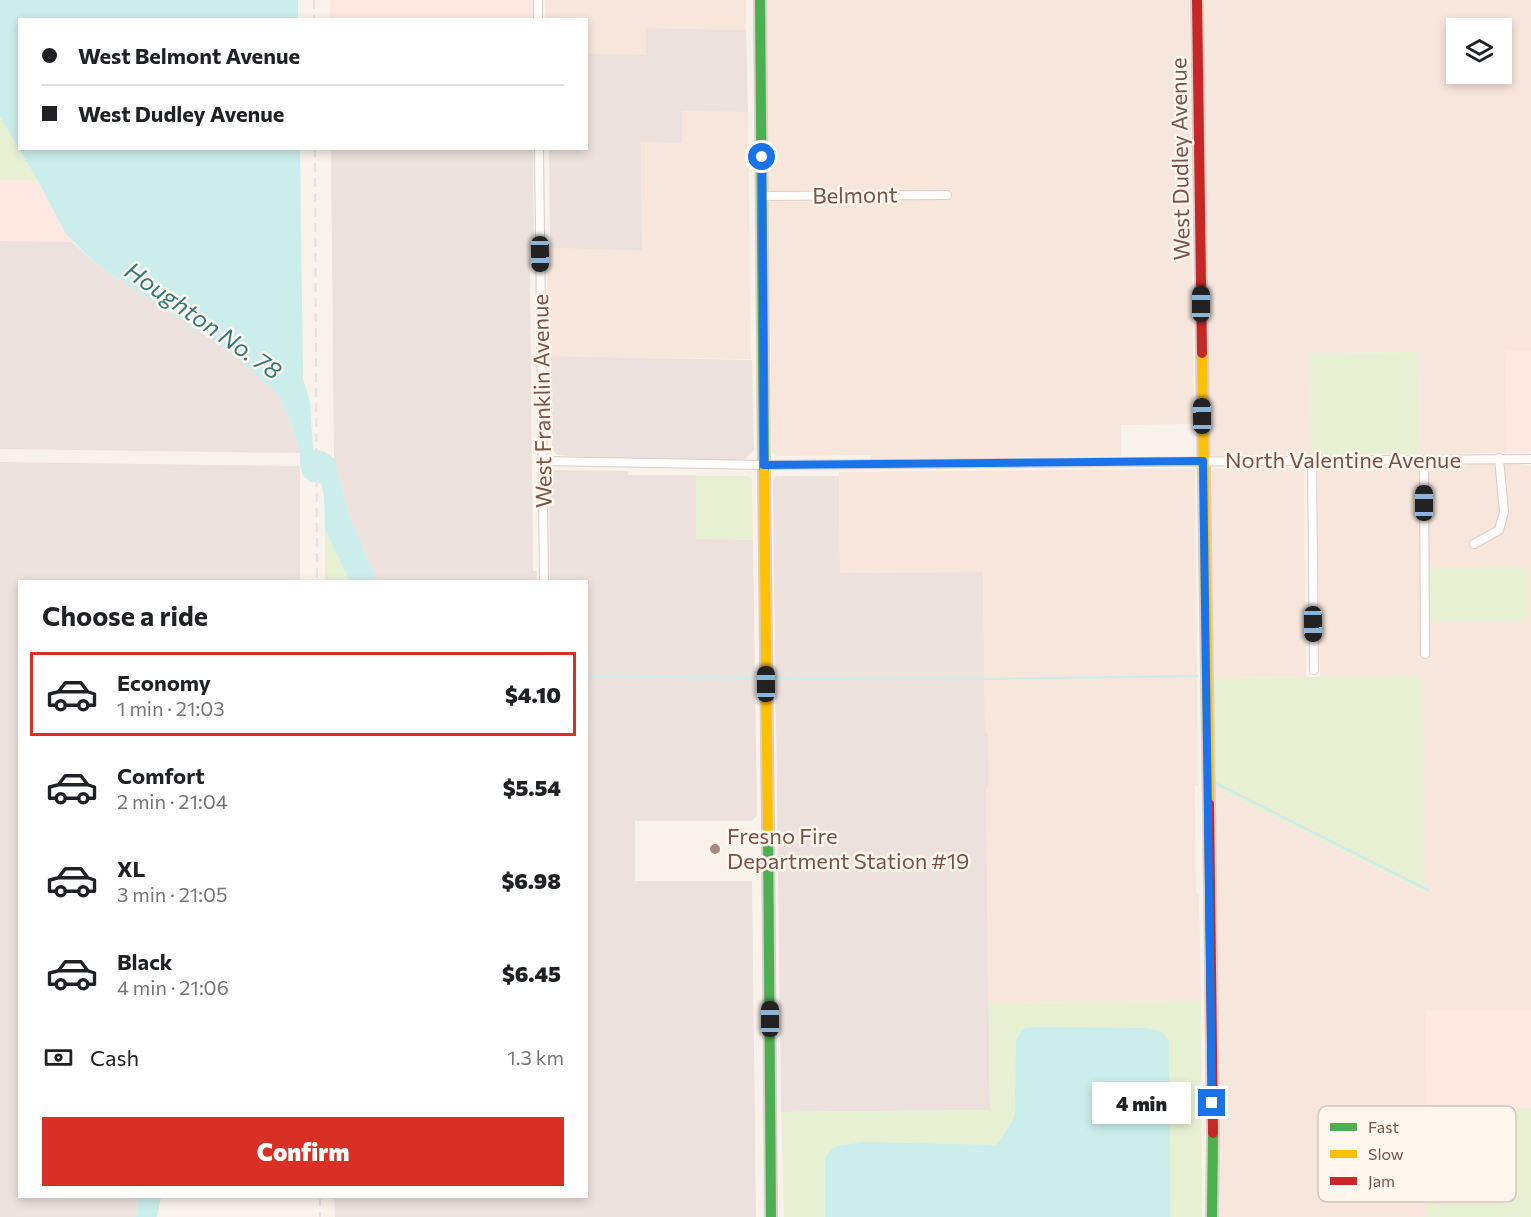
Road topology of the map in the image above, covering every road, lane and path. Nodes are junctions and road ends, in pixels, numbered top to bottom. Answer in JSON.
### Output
{"nodes":[{"id":1,"x":538,"y":0,"type":"edge"},
{"id":2,"x":760,"y":0,"type":"edge"},
{"id":3,"x":1197,"y":0,"type":"edge"},
{"id":4,"x":538,"y":18,"type":"edge"},
{"id":5,"x":539,"y":150,"type":"edge"},
{"id":6,"x":947,"y":195,"type":"dead end"},
{"id":7,"x":762,"y":196,"type":"junction"},
{"id":8,"x":1499,"y":458,"type":"junction"},
{"id":9,"x":1531,"y":459,"type":"edge"},
{"id":10,"x":1312,"y":460,"type":"junction"},
{"id":11,"x":1424,"y":460,"type":"junction"},
{"id":12,"x":543,"y":461,"type":"junction"},
{"id":13,"x":1203,"y":461,"type":"junction"},
{"id":14,"x":764,"y":465,"type":"junction"},
{"id":15,"x":1474,"y":544,"type":"dead end"},
{"id":16,"x":544,"y":580,"type":"edge"},
{"id":17,"x":1425,"y":654,"type":"dead end"},
{"id":18,"x":1314,"y":670,"type":"dead end"},
{"id":19,"x":771,"y":1217,"type":"edge"},
{"id":20,"x":1212,"y":1217,"type":"edge"}],
"edges":[{"from":1,"to":4,"type":"street"},
{"from":2,"to":7,"type":"street"},
{"from":3,"to":13,"type":"street","name":"West Dudley Avenue"},
{"from":5,"to":12,"type":"street","name":"West Franklin Avenue"},
{"from":6,"to":7,"type":"street","name":"Belmont"},
{"from":7,"to":14,"type":"street"},
{"from":8,"to":9,"type":"street","name":"North Valentine Avenue"},
{"from":8,"to":11,"type":"street","name":"North Valentine Avenue"},
{"from":8,"to":15,"type":"street"},
{"from":10,"to":11,"type":"street","name":"North Valentine Avenue"},
{"from":10,"to":13,"type":"street","name":"North Valentine Avenue"},
{"from":10,"to":18,"type":"street"},
{"from":11,"to":17,"type":"street"},
{"from":12,"to":14,"type":"street","name":"North Valentine Avenue"},
{"from":12,"to":16,"type":"street","name":"West Franklin Avenue"},
{"from":13,"to":14,"type":"street","name":"North Valentine Avenue"},
{"from":13,"to":20,"type":"street","name":"West Dudley Avenue"},
{"from":14,"to":19,"type":"street"}]}
